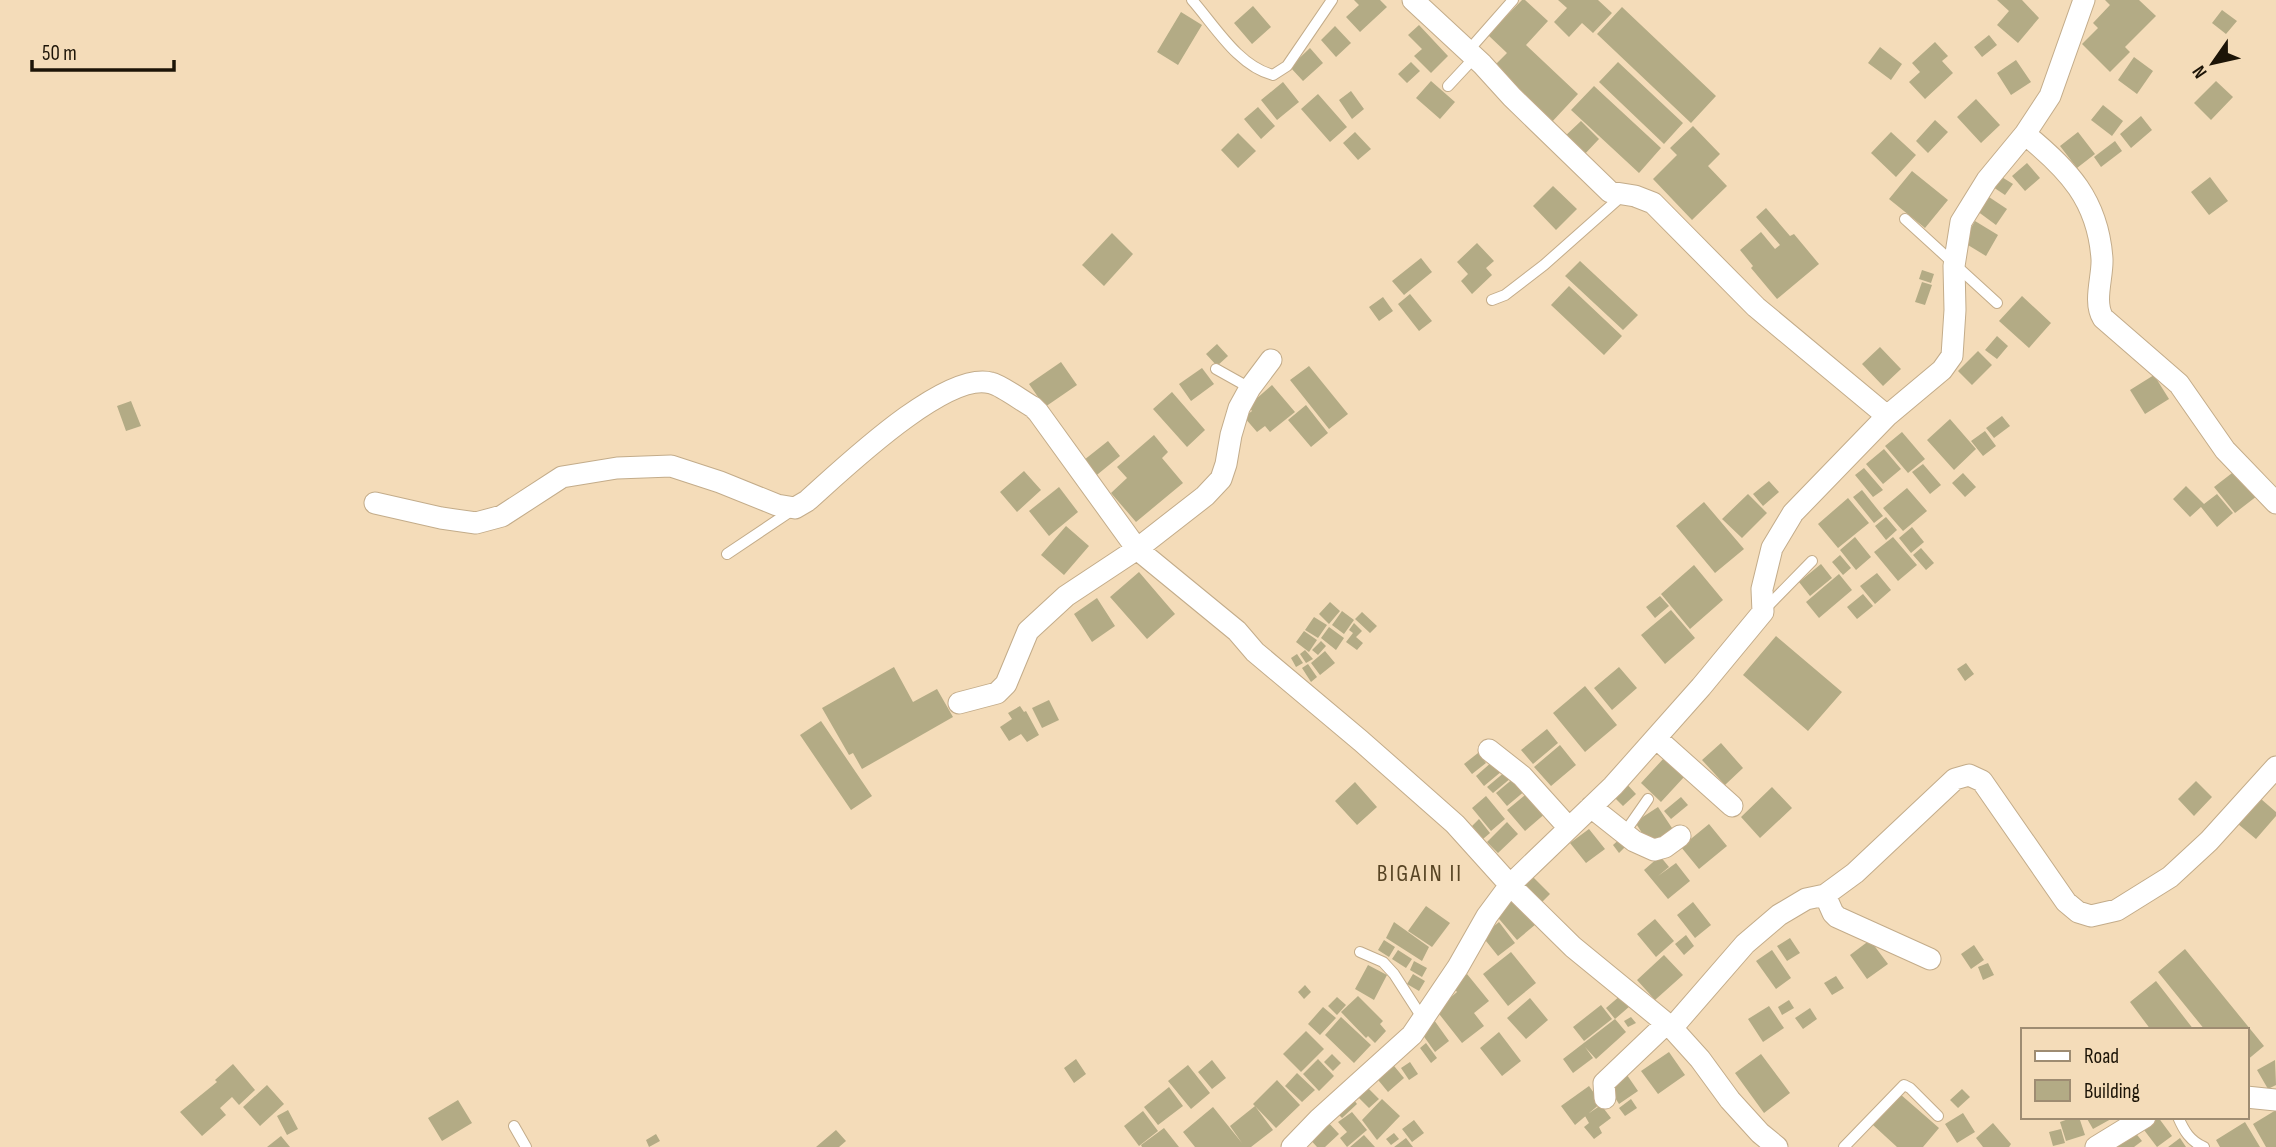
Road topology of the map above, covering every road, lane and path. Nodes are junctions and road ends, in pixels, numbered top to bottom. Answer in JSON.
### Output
{"nodes":[{"id":1,"x":1192,"y":0,"type":"edge"},
{"id":2,"x":1332,"y":0,"type":"edge"},
{"id":3,"x":1413,"y":0,"type":"edge"},
{"id":4,"x":1513,"y":0,"type":"edge"},
{"id":5,"x":2084,"y":0,"type":"edge"},
{"id":6,"x":1471,"y":54,"type":"junction"},
{"id":7,"x":1448,"y":86,"type":"dead end"},
{"id":8,"x":2025,"y":134,"type":"junction"},
{"id":9,"x":1623,"y":195,"type":"junction"},
{"id":10,"x":1905,"y":219,"type":"dead end"},
{"id":11,"x":1954,"y":266,"type":"junction"},
{"id":12,"x":1492,"y":300,"type":"dead end"},
{"id":13,"x":1997,"y":303,"type":"dead end"},
{"id":14,"x":1271,"y":360,"type":"dead end"},
{"id":15,"x":1216,"y":369,"type":"dead end"},
{"id":16,"x":1250,"y":388,"type":"junction"},
{"id":17,"x":1887,"y":416,"type":"junction"},
{"id":18,"x":374,"y":503,"type":"dead end"},
{"id":19,"x":2276,"y":503,"type":"edge"},
{"id":20,"x":795,"y":508,"type":"junction"},
{"id":21,"x":1137,"y":549,"type":"junction"},
{"id":22,"x":727,"y":554,"type":"dead end"},
{"id":23,"x":1812,"y":561,"type":"dead end"},
{"id":24,"x":1763,"y":612,"type":"junction"},
{"id":25,"x":959,"y":703,"type":"dead end"},
{"id":26,"x":1656,"y":738,"type":"junction"},
{"id":27,"x":1489,"y":750,"type":"dead end"},
{"id":28,"x":2276,"y":767,"type":"edge"},
{"id":29,"x":1647,"y":799,"type":"dead end"},
{"id":30,"x":1732,"y":806,"type":"dead end"},
{"id":31,"x":1591,"y":807,"type":"junction"},
{"id":32,"x":1569,"y":828,"type":"junction"},
{"id":33,"x":1625,"y":832,"type":"junction"},
{"id":34,"x":1680,"y":836,"type":"dead end"},
{"id":35,"x":1510,"y":885,"type":"junction"},
{"id":36,"x":1825,"y":895,"type":"junction"},
{"id":37,"x":1360,"y":952,"type":"dead end"},
{"id":38,"x":1930,"y":959,"type":"dead end"},
{"id":39,"x":1423,"y":1019,"type":"junction"},
{"id":40,"x":1670,"y":1025,"type":"junction"},
{"id":41,"x":2248,"y":1097,"type":"edge"},
{"id":42,"x":1605,"y":1098,"type":"dead end"},
{"id":43,"x":2276,"y":1100,"type":"edge"},
{"id":44,"x":1938,"y":1116,"type":"dead end"},
{"id":45,"x":2141,"y":1119,"type":"edge"},
{"id":46,"x":2179,"y":1119,"type":"edge"},
{"id":47,"x":514,"y":1126,"type":"dead end"},
{"id":48,"x":526,"y":1147,"type":"edge"},
{"id":49,"x":1292,"y":1147,"type":"edge"},
{"id":50,"x":1777,"y":1147,"type":"edge"},
{"id":51,"x":1844,"y":1147,"type":"edge"},
{"id":52,"x":2096,"y":1147,"type":"edge"},
{"id":53,"x":2204,"y":1147,"type":"edge"}],
"edges":[{"from":1,"to":2,"type":"lane"},
{"from":3,"to":6,"type":"street"},
{"from":4,"to":6,"type":"lane"},
{"from":5,"to":8,"type":"street"},
{"from":6,"to":7,"type":"lane"},
{"from":6,"to":9,"type":"street"},
{"from":8,"to":11,"type":"street"},
{"from":8,"to":19,"type":"street"},
{"from":9,"to":12,"type":"lane"},
{"from":9,"to":17,"type":"street"},
{"from":10,"to":11,"type":"lane"},
{"from":11,"to":13,"type":"lane"},
{"from":11,"to":17,"type":"street"},
{"from":14,"to":16,"type":"street"},
{"from":15,"to":16,"type":"lane"},
{"from":16,"to":21,"type":"street"},
{"from":17,"to":24,"type":"street"},
{"from":18,"to":20,"type":"street"},
{"from":20,"to":21,"type":"street"},
{"from":20,"to":22,"type":"lane"},
{"from":21,"to":25,"type":"street"},
{"from":21,"to":35,"type":"street"},
{"from":23,"to":24,"type":"lane"},
{"from":24,"to":26,"type":"street"},
{"from":26,"to":30,"type":"street"},
{"from":26,"to":31,"type":"street"},
{"from":27,"to":32,"type":"street"},
{"from":28,"to":36,"type":"street"},
{"from":29,"to":33,"type":"lane"},
{"from":31,"to":32,"type":"street"},
{"from":31,"to":33,"type":"street"},
{"from":32,"to":35,"type":"street"},
{"from":33,"to":34,"type":"street"},
{"from":35,"to":39,"type":"street"},
{"from":35,"to":40,"type":"street"},
{"from":36,"to":38,"type":"street"},
{"from":36,"to":40,"type":"street"},
{"from":37,"to":39,"type":"lane"},
{"from":39,"to":49,"type":"street"},
{"from":40,"to":42,"type":"street"},
{"from":40,"to":50,"type":"street"},
{"from":41,"to":43,"type":"street"},
{"from":44,"to":51,"type":"lane"},
{"from":45,"to":52,"type":"street"},
{"from":46,"to":53,"type":"lane"},
{"from":47,"to":48,"type":"lane"}]}
